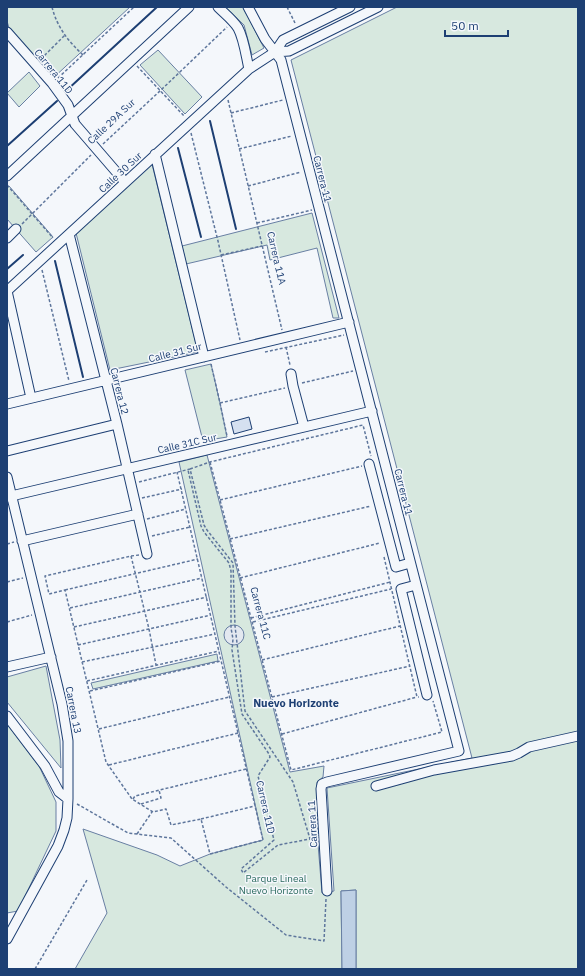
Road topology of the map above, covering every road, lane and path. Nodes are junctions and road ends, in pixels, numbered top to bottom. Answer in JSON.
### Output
{"nodes":[{"id":1,"x":52,"y":7,"type":"edge"},
{"id":2,"x":134,"y":7,"type":"edge"},
{"id":3,"x":189,"y":7,"type":"edge"},
{"id":4,"x":218,"y":7,"type":"edge"},
{"id":5,"x":248,"y":7,"type":"edge"},
{"id":6,"x":287,"y":7,"type":"edge"},
{"id":7,"x":350,"y":7,"type":"edge"},
{"id":8,"x":378,"y":7,"type":"edge"},
{"id":9,"x":232,"y":22,"type":"junction"},
{"id":10,"x":295,"y":23,"type":"dead end"},
{"id":11,"x":7,"y":32,"type":"edge"},
{"id":12,"x":65,"y":35,"type":"junction"},
{"id":13,"x":275,"y":52,"type":"junction"},
{"id":14,"x":83,"y":55,"type":"junction"},
{"id":15,"x":132,"y":60,"type":"junction"},
{"id":16,"x":35,"y":64,"type":"junction"},
{"id":17,"x":249,"y":69,"type":"junction"},
{"id":18,"x":52,"y":84,"type":"junction"},
{"id":19,"x":161,"y":90,"type":"junction"},
{"id":20,"x":226,"y":94,"type":"dead end"},
{"id":21,"x":287,"y":99,"type":"dead end"},
{"id":22,"x":231,"y":113,"type":"junction"},
{"id":23,"x":72,"y":116,"type":"junction"},
{"id":24,"x":190,"y":127,"type":"junction"},
{"id":25,"x":296,"y":136,"type":"dead end"},
{"id":26,"x":239,"y":149,"type":"junction"},
{"id":27,"x":96,"y":150,"type":"junction"},
{"id":28,"x":155,"y":154,"type":"junction"},
{"id":29,"x":305,"y":171,"type":"dead end"},
{"id":30,"x":7,"y":176,"type":"edge"},
{"id":31,"x":125,"y":182,"type":"junction"},
{"id":32,"x":7,"y":184,"type":"edge"},
{"id":33,"x":248,"y":186,"type":"junction"},
{"id":34,"x":315,"y":209,"type":"dead end"},
{"id":35,"x":33,"y":214,"type":"junction"},
{"id":36,"x":257,"y":223,"type":"junction"},
{"id":37,"x":16,"y":229,"type":"joint"},
{"id":38,"x":69,"y":234,"type":"junction"},
{"id":39,"x":7,"y":238,"type":"edge"},
{"id":40,"x":59,"y":244,"type":"junction"},
{"id":41,"x":263,"y":246,"type":"junction"},
{"id":42,"x":221,"y":256,"type":"junction"},
{"id":43,"x":40,"y":260,"type":"junction"},
{"id":44,"x":7,"y":291,"type":"edge"},
{"id":45,"x":349,"y":322,"type":"junction"},
{"id":46,"x":347,"y":334,"type":"dead end"},
{"id":47,"x":284,"y":337,"type":"junction"},
{"id":48,"x":286,"y":347,"type":"junction"},
{"id":49,"x":242,"y":348,"type":"junction"},
{"id":50,"x":263,"y":352,"type":"dead end"},
{"id":51,"x":204,"y":357,"type":"junction"},
{"id":52,"x":210,"y":364,"type":"dead end"},
{"id":53,"x":292,"y":374,"type":"joint"},
{"id":54,"x":106,"y":381,"type":"junction"},
{"id":55,"x":71,"y":389,"type":"junction"},
{"id":56,"x":32,"y":398,"type":"junction"},
{"id":57,"x":7,"y":404,"type":"edge"},
{"id":58,"x":372,"y":411,"type":"junction"},
{"id":59,"x":117,"y":424,"type":"junction"},
{"id":60,"x":304,"y":427,"type":"junction"},
{"id":61,"x":227,"y":438,"type":"dead end"},
{"id":62,"x":7,"y":451,"type":"edge"},
{"id":63,"x":210,"y":462,"type":"junction"},
{"id":64,"x":369,"y":464,"type":"junction"},
{"id":65,"x":128,"y":468,"type":"junction"},
{"id":66,"x":190,"y":469,"type":"junction"},
{"id":67,"x":188,"y":470,"type":"junction"},
{"id":68,"x":178,"y":472,"type":"junction"},
{"id":69,"x":7,"y":477,"type":"edge"},
{"id":70,"x":138,"y":482,"type":"dead end"},
{"id":71,"x":182,"y":489,"type":"junction"},
{"id":72,"x":9,"y":496,"type":"edge"},
{"id":73,"x":142,"y":498,"type":"dead end"},
{"id":74,"x":220,"y":500,"type":"junction"},
{"id":75,"x":371,"y":506,"type":"dead end"},
{"id":76,"x":186,"y":509,"type":"junction"},
{"id":77,"x":138,"y":514,"type":"junction"},
{"id":78,"x":148,"y":519,"type":"dead end"},
{"id":79,"x":190,"y":527,"type":"junction"},
{"id":80,"x":152,"y":536,"type":"dead end"},
{"id":81,"x":230,"y":539,"type":"junction"},
{"id":82,"x":18,"y":542,"type":"junction"},
{"id":83,"x":380,"y":543,"type":"dead end"},
{"id":84,"x":7,"y":544,"type":"edge"},
{"id":85,"x":382,"y":551,"type":"dead end"},
{"id":86,"x":146,"y":554,"type":"joint"},
{"id":87,"x":131,"y":556,"type":"junction"},
{"id":88,"x":198,"y":559,"type":"junction"},
{"id":89,"x":410,"y":563,"type":"junction"},
{"id":90,"x":135,"y":574,"type":"junction"},
{"id":91,"x":23,"y":578,"type":"dead end"},
{"id":92,"x":202,"y":578,"type":"junction"},
{"id":93,"x":240,"y":578,"type":"junction"},
{"id":94,"x":7,"y":582,"type":"edge"},
{"id":95,"x":390,"y":582,"type":"junction"},
{"id":96,"x":416,"y":586,"type":"junction"},
{"id":97,"x":391,"y":589,"type":"junction"},
{"id":98,"x":65,"y":590,"type":"junction"},
{"id":99,"x":139,"y":592,"type":"junction"},
{"id":100,"x":207,"y":597,"type":"junction"},
{"id":101,"x":70,"y":608,"type":"junction"},
{"id":102,"x":144,"y":611,"type":"junction"},
{"id":103,"x":32,"y":615,"type":"dead end"},
{"id":104,"x":211,"y":615,"type":"junction"},
{"id":105,"x":251,"y":618,"type":"junction"},
{"id":106,"x":7,"y":622,"type":"edge"},
{"id":107,"x":252,"y":622,"type":"junction"},
{"id":108,"x":400,"y":626,"type":"junction"},
{"id":109,"x":74,"y":627,"type":"junction"},
{"id":110,"x":149,"y":629,"type":"junction"},
{"id":111,"x":215,"y":634,"type":"junction"},
{"id":112,"x":78,"y":645,"type":"junction"},
{"id":113,"x":153,"y":647,"type":"junction"},
{"id":114,"x":219,"y":651,"type":"junction"},
{"id":115,"x":51,"y":657,"type":"junction"},
{"id":116,"x":262,"y":660,"type":"junction"},
{"id":117,"x":221,"y":661,"type":"junction"},
{"id":118,"x":82,"y":662,"type":"junction"},
{"id":119,"x":156,"y":666,"type":"junction"},
{"id":120,"x":410,"y":666,"type":"junction"},
{"id":121,"x":7,"y":668,"type":"edge"},
{"id":122,"x":87,"y":681,"type":"junction"},
{"id":123,"x":90,"y":692,"type":"junction"},
{"id":124,"x":427,"y":695,"type":"junction"},
{"id":125,"x":230,"y":697,"type":"junction"},
{"id":126,"x":272,"y":697,"type":"junction"},
{"id":127,"x":417,"y":697,"type":"junction"},
{"id":128,"x":7,"y":716,"type":"edge"},
{"id":129,"x":99,"y":729,"type":"junction"},
{"id":130,"x":238,"y":733,"type":"junction"},
{"id":131,"x":282,"y":734,"type":"junction"},
{"id":132,"x":578,"y":736,"type":"edge"},
{"id":133,"x":109,"y":765,"type":"junction"},
{"id":134,"x":246,"y":769,"type":"junction"},
{"id":135,"x":68,"y":773,"type":"junction"},
{"id":136,"x":52,"y":778,"type":"junction"},
{"id":137,"x":376,"y":786,"type":"dead end"},
{"id":138,"x":159,"y":790,"type":"junction"},
{"id":139,"x":68,"y":799,"type":"junction"},
{"id":140,"x":132,"y":799,"type":"junction"},
{"id":141,"x":140,"y":804,"type":"junction"},
{"id":142,"x":255,"y":806,"type":"junction"},
{"id":143,"x":153,"y":812,"type":"junction"},
{"id":144,"x":201,"y":818,"type":"junction"},
{"id":145,"x":137,"y":834,"type":"junction"},
{"id":146,"x":88,"y":880,"type":"dead end"},
{"id":147,"x":326,"y":891,"type":"joint"},
{"id":148,"x":17,"y":921,"type":"junction"},
{"id":149,"x":7,"y":923,"type":"edge"},
{"id":150,"x":7,"y":938,"type":"edge"},
{"id":151,"x":35,"y":969,"type":"edge"}],
"edges":[{"from":1,"to":12,"type":"path"},
{"from":2,"to":14,"type":"path"},
{"from":3,"to":15,"type":"street"},
{"from":4,"to":9,"type":"street"},
{"from":5,"to":13,"type":"street","name":"Carrera 11"},
{"from":6,"to":10,"type":"path"},
{"from":7,"to":13,"type":"street"},
{"from":8,"to":13,"type":"street"},
{"from":9,"to":17,"type":"street"},
{"from":9,"to":19,"type":"path","name":"Calle 29A Sur"},
{"from":11,"to":16,"type":"street","name":"Carrera 11D"},
{"from":12,"to":14,"type":"path"},
{"from":12,"to":16,"type":"path"},
{"from":13,"to":17,"type":"street","name":"Calle 30 Sur"},
{"from":13,"to":45,"type":"street","name":"Carrera 11"},
{"from":14,"to":18,"type":"path"},
{"from":15,"to":19,"type":"path"},
{"from":15,"to":23,"type":"street"},
{"from":16,"to":18,"type":"street","name":"Carrera 11D"},
{"from":17,"to":24,"type":"street","name":"Calle 30 Sur"},
{"from":18,"to":23,"type":"street","name":"Carrera 11D"},
{"from":19,"to":24,"type":"path"},
{"from":19,"to":27,"type":"path","name":"Calle 29A Sur"},
{"from":20,"to":22,"type":"path","name":"Carrera 11A"},
{"from":21,"to":22,"type":"path"},
{"from":22,"to":26,"type":"path","name":"Carrera 11A"},
{"from":23,"to":27,"type":"street","name":"Carrera 11D"},
{"from":23,"to":30,"type":"street"},
{"from":24,"to":28,"type":"street","name":"Calle 30 Sur"},
{"from":24,"to":42,"type":"path"},
{"from":25,"to":26,"type":"path"},
{"from":26,"to":33,"type":"path","name":"Carrera 11A"},
{"from":27,"to":31,"type":"street","name":"Carrera 11D"},
{"from":27,"to":35,"type":"path","name":"Calle 29A Sur"},
{"from":28,"to":31,"type":"street","name":"Calle 30 Sur"},
{"from":28,"to":51,"type":"street"},
{"from":29,"to":33,"type":"path"},
{"from":31,"to":38,"type":"street","name":"Calle 30 Sur"},
{"from":32,"to":35,"type":"path"},
{"from":33,"to":36,"type":"path","name":"Carrera 11A"},
{"from":34,"to":36,"type":"path"},
{"from":35,"to":37,"type":"path","name":"Calle 29A Sur"},
{"from":35,"to":40,"type":"path"},
{"from":36,"to":41,"type":"path","name":"Carrera 11A"},
{"from":37,"to":39,"type":"street"},
{"from":38,"to":40,"type":"street","name":"Calle 30 Sur"},
{"from":38,"to":54,"type":"street","name":"Carrera 12"},
{"from":40,"to":43,"type":"street","name":"Calle 30 Sur"},
{"from":41,"to":42,"type":"path"},
{"from":41,"to":47,"type":"path","name":"Carrera 11A"},
{"from":42,"to":49,"type":"path"},
{"from":43,"to":44,"type":"street","name":"Calle 30 Sur"},
{"from":43,"to":55,"type":"path"},
{"from":44,"to":56,"type":"street"},
{"from":45,"to":47,"type":"street","name":"Calle 31 Sur"},
{"from":45,"to":58,"type":"street","name":"Carrera 11"},
{"from":46,"to":48,"type":"path"},
{"from":47,"to":48,"type":"path","name":"Carrera 11A"},
{"from":47,"to":49,"type":"street","name":"Calle 31 Sur"},
{"from":48,"to":50,"type":"path"},
{"from":48,"to":53,"type":"path","name":"Carrera 11A"},
{"from":49,"to":51,"type":"street","name":"Calle 31 Sur"},
{"from":51,"to":54,"type":"street","name":"Calle 31 Sur"},
{"from":52,"to":61,"type":"path"},
{"from":53,"to":60,"type":"street"},
{"from":54,"to":55,"type":"street","name":"Calle 31 Sur"},
{"from":54,"to":59,"type":"street","name":"Carrera 12"},
{"from":55,"to":56,"type":"street","name":"Calle 31 Sur"},
{"from":56,"to":57,"type":"street","name":"Calle 31 Sur"},
{"from":58,"to":60,"type":"street","name":"Calle 31C Sur"},
{"from":58,"to":89,"type":"street","name":"Carrera 11"},
{"from":59,"to":62,"type":"street"},
{"from":59,"to":65,"type":"street","name":"Carrera 12"},
{"from":60,"to":65,"type":"street","name":"Calle 31C Sur"},
{"from":63,"to":64,"type":"path"},
{"from":63,"to":66,"type":"path"},
{"from":63,"to":74,"type":"path","name":"Carrera 11C"},
{"from":64,"to":74,"type":"path"},
{"from":64,"to":89,"type":"street"},
{"from":65,"to":72,"type":"street","name":"Calle 31C Sur"},
{"from":65,"to":77,"type":"street","name":"Carrera 12"},
{"from":66,"to":67,"type":"path"},
{"from":66,"to":67,"type":"path"},
{"from":67,"to":68,"type":"path"},
{"from":68,"to":70,"type":"path"},
{"from":68,"to":71,"type":"path","name":"Carrera 11D"},
{"from":69,"to":72,"type":"street","name":"Carrera 13"},
{"from":71,"to":73,"type":"path"},
{"from":71,"to":76,"type":"path","name":"Carrera 11D"},
{"from":72,"to":82,"type":"street","name":"Carrera 13"},
{"from":74,"to":81,"type":"path","name":"Carrera 11C"},
{"from":75,"to":81,"type":"path"},
{"from":76,"to":78,"type":"path"},
{"from":76,"to":79,"type":"path","name":"Carrera 11D"},
{"from":77,"to":82,"type":"street"},
{"from":77,"to":86,"type":"street","name":"Carrera 12"},
{"from":79,"to":80,"type":"path"},
{"from":79,"to":88,"type":"path","name":"Carrera 11D"},
{"from":81,"to":93,"type":"path","name":"Carrera 11C"},
{"from":82,"to":84,"type":"path"},
{"from":82,"to":115,"type":"street","name":"Carrera 13"},
{"from":83,"to":93,"type":"path"},
{"from":85,"to":95,"type":"path"},
{"from":86,"to":87,"type":"path"},
{"from":87,"to":90,"type":"path"},
{"from":87,"to":98,"type":"path"},
{"from":88,"to":90,"type":"path"},
{"from":88,"to":92,"type":"path","name":"Carrera 11D"},
{"from":89,"to":96,"type":"street","name":"Carrera 11"},
{"from":90,"to":98,"type":"path"},
{"from":90,"to":99,"type":"path"},
{"from":91,"to":94,"type":"path"},
{"from":92,"to":99,"type":"path"},
{"from":92,"to":100,"type":"path","name":"Carrera 11D"},
{"from":93,"to":105,"type":"path","name":"Carrera 11C"},
{"from":95,"to":97,"type":"path"},
{"from":95,"to":105,"type":"path"},
{"from":96,"to":124,"type":"street"},
{"from":96,"to":147,"type":"street","name":"Carrera 11"},
{"from":97,"to":107,"type":"path"},
{"from":97,"to":108,"type":"path"},
{"from":98,"to":101,"type":"path"},
{"from":99,"to":101,"type":"path"},
{"from":99,"to":102,"type":"path"},
{"from":100,"to":102,"type":"path"},
{"from":100,"to":104,"type":"path","name":"Carrera 11D"},
{"from":101,"to":109,"type":"path"},
{"from":102,"to":109,"type":"path"},
{"from":102,"to":110,"type":"path"},
{"from":103,"to":106,"type":"path"},
{"from":104,"to":110,"type":"path"},
{"from":104,"to":111,"type":"path","name":"Carrera 11D"},
{"from":105,"to":107,"type":"path","name":"Carrera 11C"},
{"from":107,"to":116,"type":"path","name":"Carrera 11C"},
{"from":108,"to":116,"type":"path"},
{"from":108,"to":120,"type":"path"},
{"from":109,"to":112,"type":"path"},
{"from":110,"to":112,"type":"path"},
{"from":110,"to":113,"type":"path"},
{"from":111,"to":113,"type":"path"},
{"from":111,"to":114,"type":"path","name":"Carrera 11D"},
{"from":112,"to":118,"type":"path"},
{"from":113,"to":118,"type":"path"},
{"from":113,"to":119,"type":"path"},
{"from":114,"to":117,"type":"path","name":"Carrera 11D"},
{"from":114,"to":119,"type":"path"},
{"from":115,"to":121,"type":"street"},
{"from":115,"to":135,"type":"street","name":"Carrera 13"},
{"from":116,"to":126,"type":"path","name":"Carrera 11C"},
{"from":117,"to":123,"type":"path"},
{"from":117,"to":125,"type":"path","name":"Carrera 11D"},
{"from":118,"to":122,"type":"path"},
{"from":119,"to":122,"type":"path"},
{"from":120,"to":126,"type":"path"},
{"from":120,"to":127,"type":"path"},
{"from":122,"to":123,"type":"path"},
{"from":123,"to":129,"type":"path"},
{"from":124,"to":127,"type":"path"},
{"from":124,"to":131,"type":"path","name":"Carrera 11C"},
{"from":125,"to":129,"type":"path"},
{"from":125,"to":130,"type":"path","name":"Carrera 11D"},
{"from":126,"to":131,"type":"path","name":"Carrera 11C"},
{"from":127,"to":131,"type":"path"},
{"from":128,"to":136,"type":"street"},
{"from":129,"to":133,"type":"path"},
{"from":130,"to":133,"type":"path"},
{"from":130,"to":134,"type":"path","name":"Carrera 11D"},
{"from":132,"to":137,"type":"street"},
{"from":133,"to":140,"type":"path"},
{"from":134,"to":138,"type":"path"},
{"from":134,"to":142,"type":"path","name":"Carrera 11D"},
{"from":135,"to":136,"type":"street"},
{"from":135,"to":139,"type":"street","name":"Carrera 13"},
{"from":136,"to":139,"type":"street"},
{"from":138,"to":140,"type":"path"},
{"from":138,"to":141,"type":"path"},
{"from":139,"to":145,"type":"path"},
{"from":139,"to":148,"type":"street","name":"Carrera 13"},
{"from":140,"to":141,"type":"path"},
{"from":141,"to":143,"type":"path"},
{"from":142,"to":144,"type":"path"},
{"from":142,"to":144,"type":"path","name":"Carrera 11D"},
{"from":143,"to":144,"type":"path"},
{"from":143,"to":145,"type":"path"},
{"from":145,"to":147,"type":"path"},
{"from":146,"to":151,"type":"path"},
{"from":148,"to":149,"type":"street"},
{"from":148,"to":150,"type":"street","name":"Carrera 13"}]}
